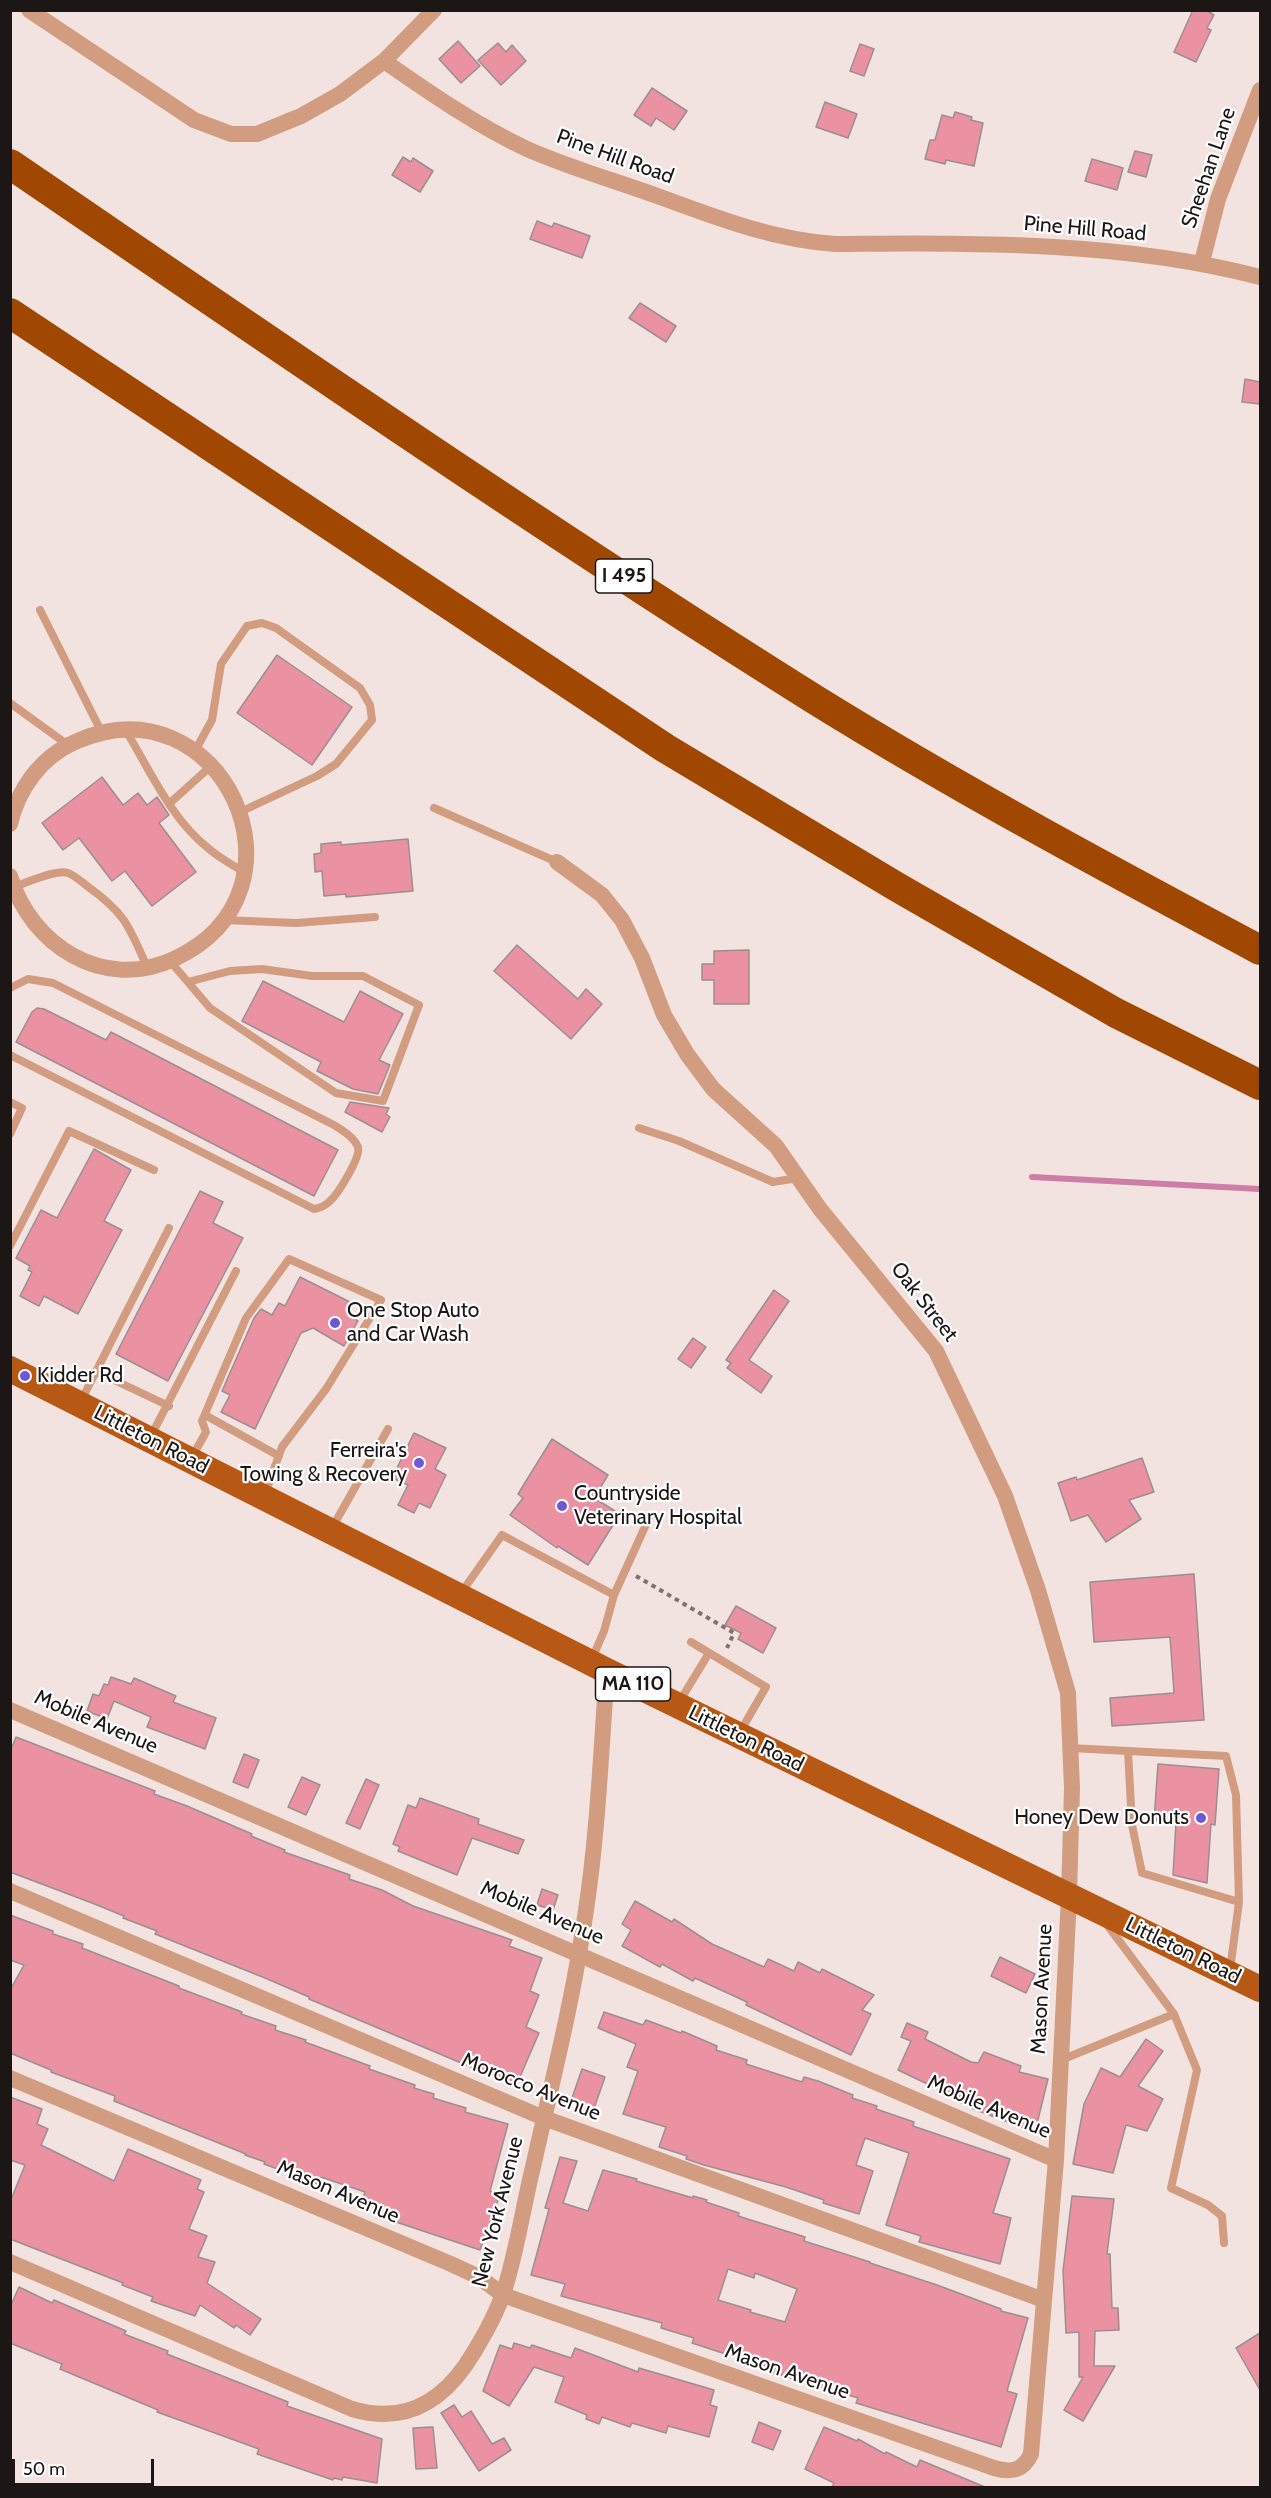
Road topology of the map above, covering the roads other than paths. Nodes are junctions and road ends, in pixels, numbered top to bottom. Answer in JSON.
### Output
{"nodes":[{"id":1,"x":29,"y":10,"type":"edge"},
{"id":2,"x":434,"y":10,"type":"edge"},
{"id":3,"x":384,"y":61,"type":"junction"},
{"id":4,"x":1260,"y":90,"type":"edge"},
{"id":5,"x":10,"y":164,"type":"edge"},
{"id":6,"x":1202,"y":262,"type":"junction"},
{"id":7,"x":1260,"y":276,"type":"edge"},
{"id":8,"x":10,"y":313,"type":"edge"},
{"id":9,"x":40,"y":610,"type":"dead end"},
{"id":10,"x":10,"y":703,"type":"edge"},
{"id":11,"x":126,"y":730,"type":"junction"},
{"id":12,"x":102,"y":733,"type":"junction"},
{"id":13,"x":68,"y":745,"type":"junction"},
{"id":14,"x":195,"y":751,"type":"junction"},
{"id":15,"x":212,"y":765,"type":"junction"},
{"id":16,"x":14,"y":797,"type":"edge"},
{"id":17,"x":170,"y":802,"type":"junction"},
{"id":18,"x":434,"y":808,"type":"dead end"},
{"id":19,"x":240,"y":813,"type":"junction"},
{"id":20,"x":10,"y":824,"type":"edge"},
{"id":21,"x":557,"y":862,"type":"joint"},
{"id":22,"x":244,"y":873,"type":"junction"},
{"id":23,"x":12,"y":881,"type":"edge"},
{"id":24,"x":16,"y":910,"type":"edge"},
{"id":25,"x":375,"y":917,"type":"dead end"},
{"id":26,"x":223,"y":920,"type":"junction"},
{"id":27,"x":1260,"y":950,"type":"edge"},
{"id":28,"x":170,"y":961,"type":"junction"},
{"id":29,"x":147,"y":967,"type":"junction"},
{"id":30,"x":188,"y":982,"type":"junction"},
{"id":31,"x":10,"y":988,"type":"edge"},
{"id":32,"x":10,"y":1055,"type":"edge"},
{"id":33,"x":1260,"y":1085,"type":"edge"},
{"id":34,"x":10,"y":1102,"type":"edge"},
{"id":35,"x":639,"y":1128,"type":"dead end"},
{"id":36,"x":10,"y":1134,"type":"edge"},
{"id":37,"x":154,"y":1170,"type":"dead end"},
{"id":38,"x":799,"y":1178,"type":"junction"},
{"id":39,"x":169,"y":1228,"type":"dead end"},
{"id":40,"x":10,"y":1246,"type":"edge"},
{"id":41,"x":236,"y":1270,"type":"dead end"},
{"id":42,"x":10,"y":1369,"type":"edge"},
{"id":43,"x":97,"y":1372,"type":"junction"},
{"id":44,"x":79,"y":1404,"type":"junction"},
{"id":45,"x":169,"y":1406,"type":"junction"},
{"id":46,"x":205,"y":1414,"type":"junction"},
{"id":47,"x":388,"y":1429,"type":"dead end"},
{"id":48,"x":150,"y":1439,"type":"junction"},
{"id":49,"x":279,"y":1456,"type":"junction"},
{"id":50,"x":191,"y":1460,"type":"junction"},
{"id":51,"x":263,"y":1497,"type":"junction"},
{"id":52,"x":649,"y":1518,"type":"dead end"},
{"id":53,"x":330,"y":1531,"type":"junction"},
{"id":54,"x":614,"y":1595,"type":"junction"},
{"id":55,"x":459,"y":1596,"type":"junction"},
{"id":56,"x":691,"y":1642,"type":"dead end"},
{"id":57,"x":709,"y":1653,"type":"junction"},
{"id":58,"x":599,"y":1667,"type":"junction"},
{"id":59,"x":677,"y":1705,"type":"junction"},
{"id":60,"x":10,"y":1710,"type":"edge"},
{"id":61,"x":738,"y":1735,"type":"junction"},
{"id":62,"x":1070,"y":1748,"type":"junction"},
{"id":63,"x":1128,"y":1751,"type":"junction"},
{"id":64,"x":10,"y":1891,"type":"edge"},
{"id":65,"x":1069,"y":1896,"type":"junction"},
{"id":66,"x":1239,"y":1902,"type":"junction"},
{"id":67,"x":1094,"y":1908,"type":"junction"},
{"id":68,"x":579,"y":1953,"type":"junction"},
{"id":69,"x":1229,"y":1974,"type":"junction"},
{"id":70,"x":1260,"y":1989,"type":"edge"},
{"id":71,"x":1174,"y":2014,"type":"junction"},
{"id":72,"x":1061,"y":2061,"type":"junction"},
{"id":73,"x":10,"y":2078,"type":"edge"},
{"id":74,"x":544,"y":2118,"type":"junction"},
{"id":75,"x":1056,"y":2160,"type":"junction"},
{"id":76,"x":1224,"y":2243,"type":"dead end"},
{"id":77,"x":10,"y":2262,"type":"edge"},
{"id":78,"x":503,"y":2295,"type":"junction"},
{"id":79,"x":1044,"y":2300,"type":"junction"}],
"edges":[{"from":1,"to":3,"type":"street"},
{"from":2,"to":3,"type":"street"},
{"from":3,"to":6,"type":"street","name":"Pine Hill Road"},
{"from":4,"to":6,"type":"street","name":"Sheehan Lane"},
{"from":5,"to":27,"type":"highway","number":"I 495"},
{"from":6,"to":7,"type":"street","name":"Pine Hill Road"},
{"from":8,"to":33,"type":"highway"},
{"from":9,"to":12,"type":"lane"},
{"from":10,"to":13,"type":"lane"},
{"from":11,"to":12,"type":"street"},
{"from":11,"to":14,"type":"street"},
{"from":11,"to":17,"type":"lane"},
{"from":12,"to":13,"type":"street"},
{"from":13,"to":16,"type":"street"},
{"from":14,"to":15,"type":"street"},
{"from":14,"to":19,"type":"lane"},
{"from":15,"to":17,"type":"lane"},
{"from":15,"to":19,"type":"street"},
{"from":16,"to":20,"type":"street"},
{"from":17,"to":22,"type":"lane"},
{"from":18,"to":21,"type":"lane"},
{"from":19,"to":22,"type":"street"},
{"from":21,"to":38,"type":"street","name":"Oak Street"},
{"from":22,"to":26,"type":"street"},
{"from":23,"to":24,"type":"street"},
{"from":23,"to":29,"type":"lane"},
{"from":24,"to":29,"type":"street"},
{"from":25,"to":26,"type":"lane"},
{"from":26,"to":28,"type":"street"},
{"from":28,"to":29,"type":"street"},
{"from":28,"to":30,"type":"lane"},
{"from":30,"to":30,"type":"lane"},
{"from":31,"to":32,"type":"lane"},
{"from":34,"to":36,"type":"lane"},
{"from":35,"to":38,"type":"lane"},
{"from":37,"to":40,"type":"lane"},
{"from":38,"to":62,"type":"street","name":"Oak Street"},
{"from":39,"to":43,"type":"lane"},
{"from":41,"to":45,"type":"lane"},
{"from":42,"to":44,"type":"main road","name":"Littleton Road","number":"MA 110"},
{"from":43,"to":44,"type":"lane"},
{"from":43,"to":45,"type":"lane"},
{"from":44,"to":48,"type":"main road","name":"Littleton Road","number":"MA 110"},
{"from":45,"to":48,"type":"lane"},
{"from":46,"to":49,"type":"lane"},
{"from":46,"to":49,"type":"lane"},
{"from":46,"to":50,"type":"lane"},
{"from":47,"to":53,"type":"lane"},
{"from":48,"to":50,"type":"main road","name":"Littleton Road","number":"MA 110"},
{"from":49,"to":51,"type":"lane"},
{"from":50,"to":51,"type":"main road","name":"Littleton Road","number":"MA 110"},
{"from":51,"to":53,"type":"main road","name":"Littleton Road","number":"MA 110"},
{"from":52,"to":54,"type":"lane"},
{"from":53,"to":55,"type":"main road","name":"Littleton Road","number":"MA 110"},
{"from":54,"to":55,"type":"lane"},
{"from":54,"to":58,"type":"lane"},
{"from":55,"to":58,"type":"main road","name":"Littleton Road","number":"MA 110"},
{"from":56,"to":57,"type":"lane"},
{"from":57,"to":59,"type":"lane"},
{"from":57,"to":61,"type":"lane"},
{"from":58,"to":59,"type":"main road","name":"Littleton Road","number":"MA 110"},
{"from":58,"to":68,"type":"street","name":"New York Avenue"},
{"from":59,"to":61,"type":"main road","name":"Littleton Road","number":"MA 110"},
{"from":60,"to":68,"type":"street","name":"Mobile Avenue"},
{"from":61,"to":65,"type":"main road","name":"Littleton Road","number":"MA 110"},
{"from":62,"to":63,"type":"lane"},
{"from":62,"to":65,"type":"street","name":"Oak Street"},
{"from":63,"to":66,"type":"lane"},
{"from":63,"to":66,"type":"lane"},
{"from":64,"to":74,"type":"street","name":"Morocco Avenue"},
{"from":65,"to":67,"type":"main road","name":"Littleton Road","number":"MA 110"},
{"from":65,"to":72,"type":"street","name":"Mason Avenue"},
{"from":66,"to":69,"type":"lane"},
{"from":67,"to":69,"type":"main road","name":"Littleton Road","number":"MA 110"},
{"from":67,"to":71,"type":"lane"},
{"from":68,"to":74,"type":"street","name":"New York Avenue"},
{"from":68,"to":75,"type":"street","name":"Mobile Avenue"},
{"from":69,"to":70,"type":"main road","name":"Littleton Road","number":"MA 110"},
{"from":71,"to":72,"type":"lane"},
{"from":71,"to":76,"type":"lane"},
{"from":72,"to":75,"type":"street","name":"Mason Avenue"},
{"from":73,"to":78,"type":"street","name":"Mason Avenue"},
{"from":74,"to":78,"type":"street","name":"New York Avenue"},
{"from":74,"to":79,"type":"street","name":"Morocco Avenue"},
{"from":75,"to":79,"type":"street","name":"Mason Avenue"},
{"from":77,"to":78,"type":"street","name":"New York Avenue"},
{"from":78,"to":79,"type":"street","name":"Mason Avenue"}]}
